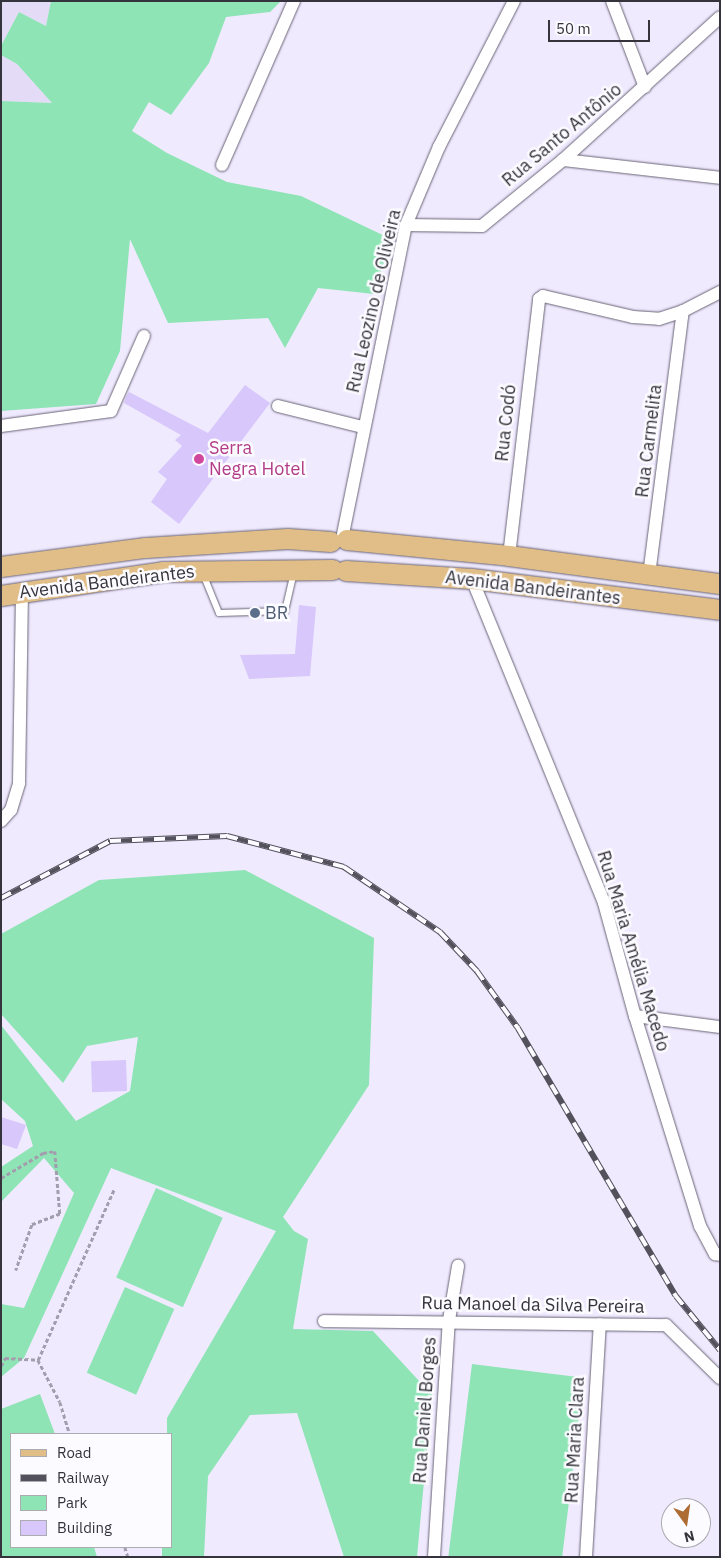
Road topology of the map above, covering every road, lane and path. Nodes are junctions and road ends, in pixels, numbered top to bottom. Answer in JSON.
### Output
{"nodes":[{"id":1,"x":294,"y":1,"type":"edge"},
{"id":2,"x":514,"y":1,"type":"edge"},
{"id":3,"x":612,"y":1,"type":"edge"},
{"id":4,"x":720,"y":18,"type":"edge"},
{"id":5,"x":645,"y":87,"type":"junction"},
{"id":6,"x":563,"y":160,"type":"junction"},
{"id":7,"x":222,"y":165,"type":"dead end"},
{"id":8,"x":720,"y":178,"type":"edge"},
{"id":9,"x":406,"y":225,"type":"junction"},
{"id":10,"x":720,"y":292,"type":"edge"},
{"id":11,"x":683,"y":311,"type":"junction"},
{"id":12,"x":144,"y":336,"type":"dead end"},
{"id":13,"x":278,"y":406,"type":"dead end"},
{"id":14,"x":1,"y":426,"type":"edge"},
{"id":15,"x":362,"y":427,"type":"junction"},
{"id":16,"x":340,"y":540,"type":"junction"},
{"id":17,"x":509,"y":556,"type":"junction"},
{"id":18,"x":1,"y":567,"type":"edge"},
{"id":19,"x":295,"y":570,"type":"junction"},
{"id":20,"x":339,"y":570,"type":"junction"},
{"id":21,"x":202,"y":571,"type":"junction"},
{"id":22,"x":649,"y":574,"type":"junction"},
{"id":23,"x":472,"y":579,"type":"junction"},
{"id":24,"x":720,"y":584,"type":"edge"},
{"id":25,"x":22,"y":592,"type":"junction"},
{"id":26,"x":1,"y":596,"type":"edge"},
{"id":27,"x":720,"y":610,"type":"edge"},
{"id":28,"x":1,"y":821,"type":"edge"},
{"id":29,"x":635,"y":1016,"type":"junction"},
{"id":30,"x":720,"y":1027,"type":"edge"},
{"id":31,"x":1,"y":1178,"type":"edge"},
{"id":32,"x":114,"y":1189,"type":"dead end"},
{"id":33,"x":718,"y":1254,"type":"edge"},
{"id":34,"x":458,"y":1266,"type":"dead end"},
{"id":35,"x":16,"y":1270,"type":"dead end"},
{"id":36,"x":448,"y":1320,"type":"junction"},
{"id":37,"x":324,"y":1321,"type":"dead end"},
{"id":38,"x":600,"y":1324,"type":"junction"},
{"id":39,"x":38,"y":1360,"type":"junction"},
{"id":40,"x":1,"y":1366,"type":"edge"},
{"id":41,"x":720,"y":1378,"type":"edge"},
{"id":42,"x":70,"y":1433,"type":"edge"},
{"id":43,"x":434,"y":1557,"type":"edge"},
{"id":44,"x":586,"y":1557,"type":"edge"}],
"edges":[{"from":1,"to":7,"type":"street"},
{"from":2,"to":9,"type":"street","name":"Rua Leozino de Oliveira"},
{"from":3,"to":5,"type":"street"},
{"from":4,"to":5,"type":"street","name":"Rua Santo Antônio"},
{"from":5,"to":6,"type":"street","name":"Rua Santo Antônio"},
{"from":6,"to":8,"type":"street"},
{"from":6,"to":9,"type":"street","name":"Rua Santo Antônio"},
{"from":9,"to":15,"type":"street","name":"Rua Leozino de Oliveira"},
{"from":10,"to":11,"type":"street"},
{"from":11,"to":17,"type":"street","name":"Rua Codó"},
{"from":11,"to":22,"type":"street","name":"Rua Carmelita"},
{"from":12,"to":14,"type":"street"},
{"from":13,"to":15,"type":"street"},
{"from":15,"to":16,"type":"street","name":"Rua Leozino de Oliveira"},
{"from":16,"to":17,"type":"main road","name":"Avenida Bandeirantes"},
{"from":16,"to":18,"type":"main road","name":"Avenida Bandeirantes"},
{"from":16,"to":20,"type":"main road"},
{"from":16,"to":20,"type":"main road"},
{"from":17,"to":22,"type":"main road","name":"Avenida Bandeirantes"},
{"from":19,"to":20,"type":"main road","name":"Avenida Bandeirantes"},
{"from":19,"to":21,"type":"main road","name":"Avenida Bandeirantes"},
{"from":19,"to":21,"type":"lane"},
{"from":20,"to":23,"type":"main road","name":"Avenida Bandeirantes"},
{"from":21,"to":25,"type":"main road","name":"Avenida Bandeirantes"},
{"from":22,"to":24,"type":"main road","name":"Avenida Bandeirantes"},
{"from":23,"to":27,"type":"main road","name":"Avenida Bandeirantes"},
{"from":23,"to":29,"type":"street","name":"Rua Maria Amélia Macedo"},
{"from":25,"to":26,"type":"main road","name":"Avenida Bandeirantes"},
{"from":25,"to":28,"type":"street"},
{"from":29,"to":30,"type":"street"},
{"from":29,"to":33,"type":"street","name":"Rua Maria Amélia Macedo"},
{"from":31,"to":35,"type":"path"},
{"from":32,"to":39,"type":"path"},
{"from":34,"to":36,"type":"street","name":"Rua Daniel Borges"},
{"from":36,"to":37,"type":"street","name":"Rua Manoel da Silva Pereira"},
{"from":36,"to":38,"type":"street","name":"Rua Manoel da Silva Pereira"},
{"from":36,"to":43,"type":"street","name":"Rua Daniel Borges"},
{"from":38,"to":41,"type":"street","name":"Rua Manoel da Silva Pereira"},
{"from":38,"to":44,"type":"street","name":"Rua Maria Clara"},
{"from":39,"to":40,"type":"path"},
{"from":39,"to":42,"type":"path"}]}
